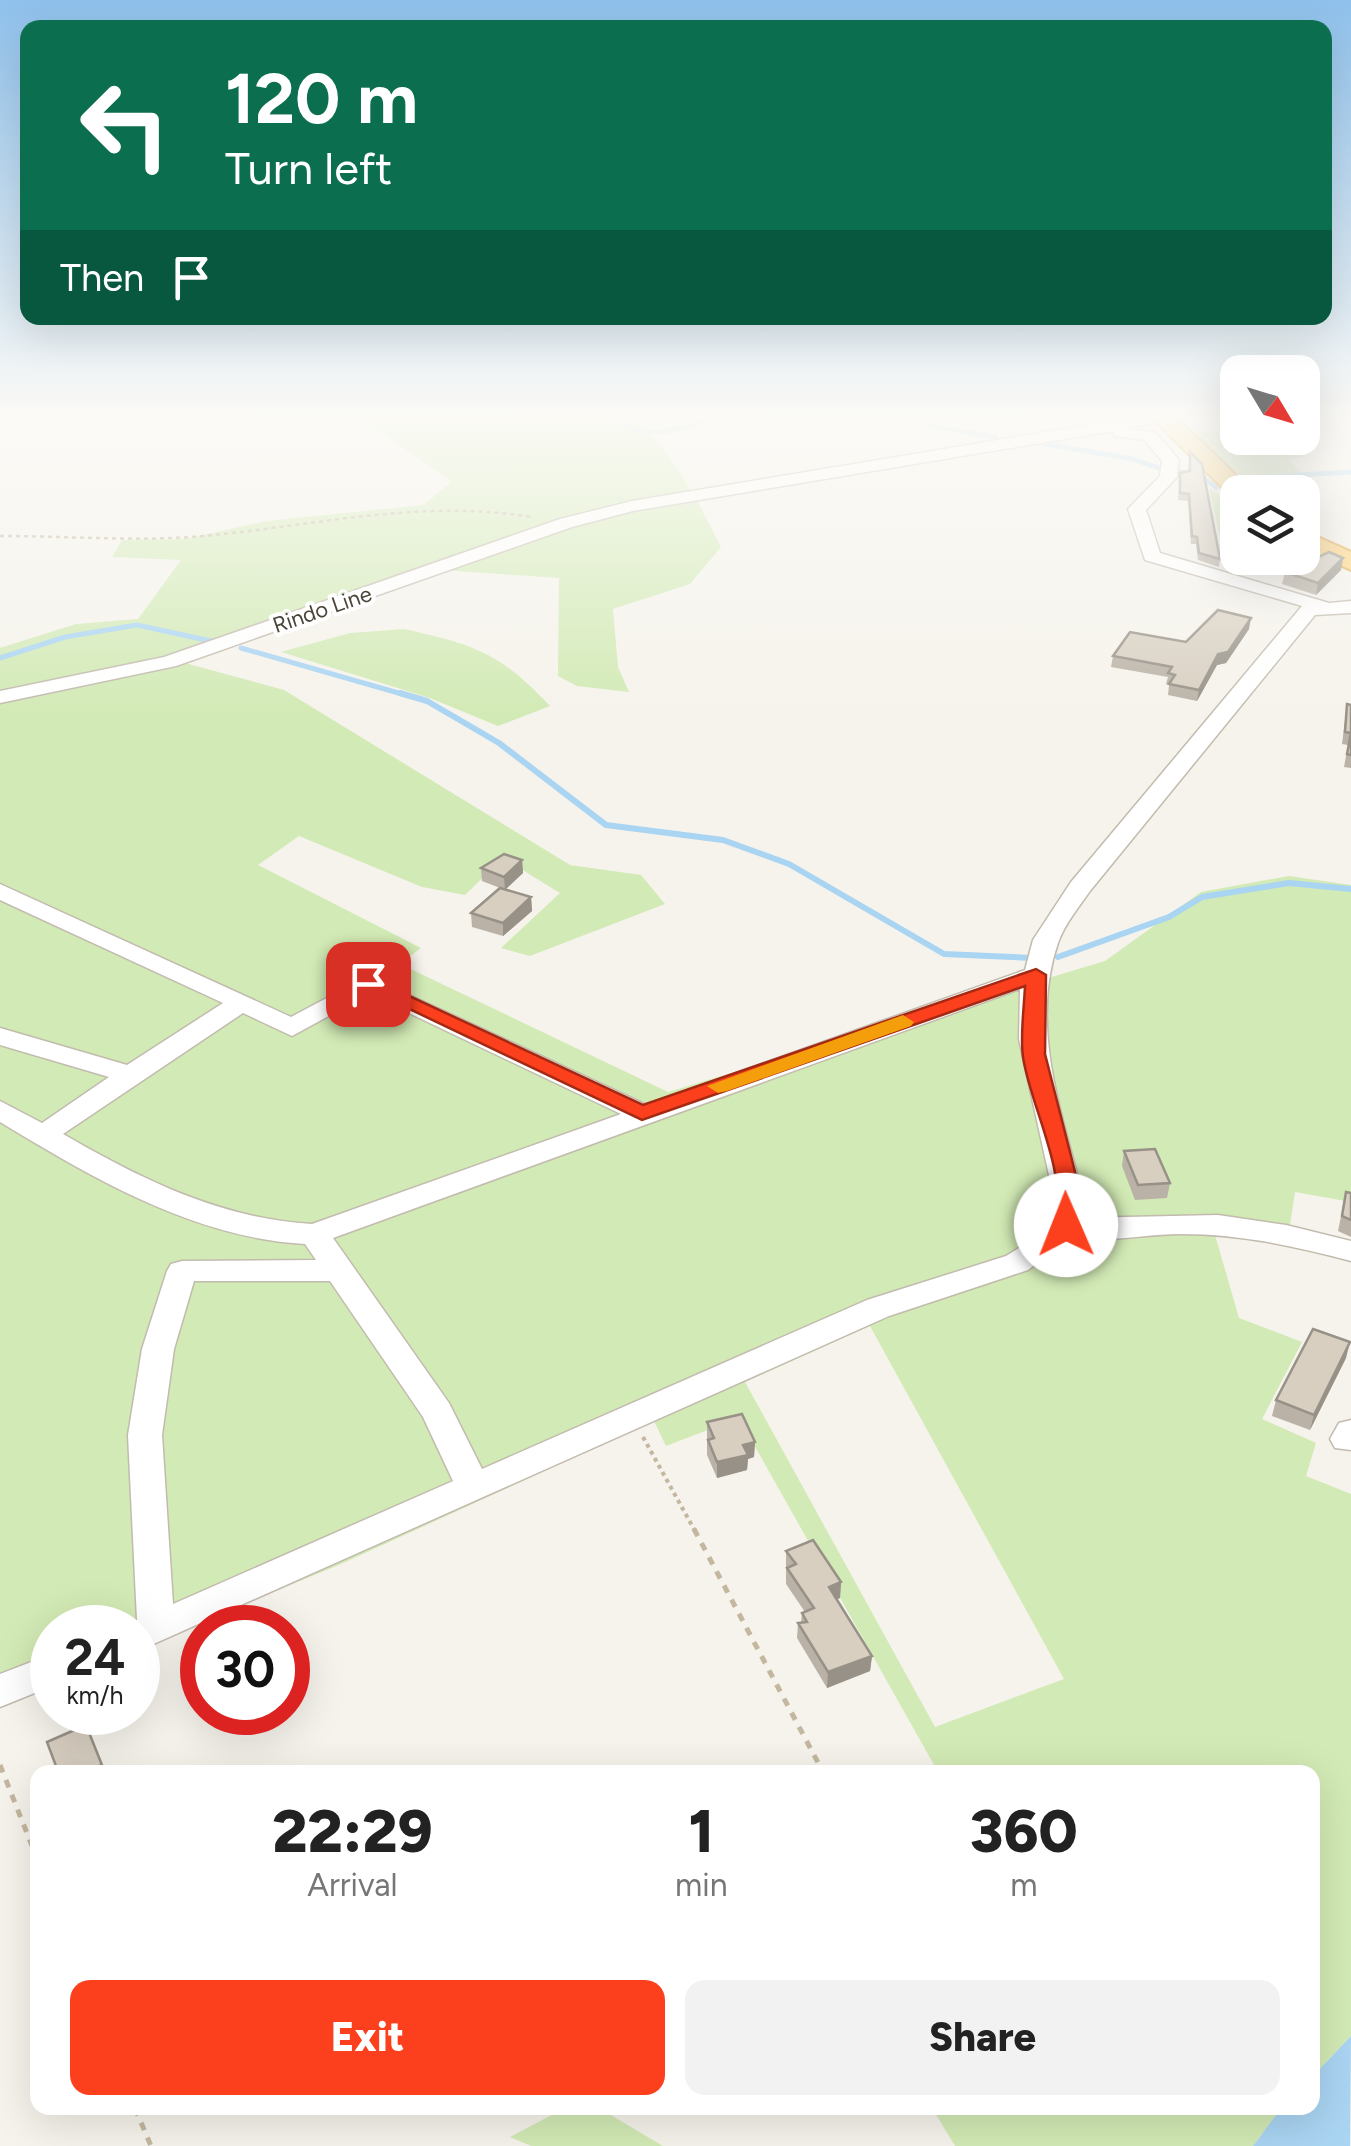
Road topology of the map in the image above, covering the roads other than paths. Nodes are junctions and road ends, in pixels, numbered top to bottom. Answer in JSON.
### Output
{"nodes":[{"id":1,"x":595,"y":516,"type":"edge"},
{"id":2,"x":1139,"y":516,"type":"edge"},
{"id":3,"x":1320,"y":547,"type":"edge"},
{"id":4,"x":1351,"y":562,"type":"edge"},
{"id":5,"x":1322,"y":606,"type":"junction"},
{"id":6,"x":1351,"y":606,"type":"edge"},
{"id":7,"x":0,"y":696,"type":"edge"},
{"id":8,"x":0,"y":891,"type":"edge"},
{"id":9,"x":1036,"y":975,"type":"junction"},
{"id":10,"x":242,"y":1002,"type":"junction"},
{"id":11,"x":0,"y":1036,"type":"edge"},
{"id":12,"x":131,"y":1075,"type":"junction"},
{"id":13,"x":0,"y":1110,"type":"edge"},
{"id":14,"x":642,"y":1113,"type":"junction"},
{"id":15,"x":43,"y":1136,"type":"junction"},
{"id":16,"x":1066,"y":1225,"type":"junction"},
{"id":17,"x":314,"y":1234,"type":"junction"},
{"id":18,"x":1351,"y":1251,"type":"edge"},
{"id":19,"x":340,"y":1270,"type":"junction"},
{"id":20,"x":474,"y":1488,"type":"junction"},
{"id":21,"x":146,"y":1605,"type":"edge"},
{"id":22,"x":160,"y":1626,"type":"edge"},
{"id":23,"x":30,"y":1679,"type":"edge"},
{"id":24,"x":0,"y":1692,"type":"edge"}],
"edges":[{"from":1,"to":7,"type":"street","name":"Rindo Line"},
{"from":2,"to":5,"type":"street"},
{"from":3,"to":4,"type":"highway"},
{"from":5,"to":6,"type":"street"},
{"from":5,"to":9,"type":"street"},
{"from":8,"to":10,"type":"street"},
{"from":9,"to":14,"type":"street"},
{"from":9,"to":16,"type":"street"},
{"from":10,"to":12,"type":"street"},
{"from":10,"to":14,"type":"street"},
{"from":11,"to":12,"type":"street"},
{"from":12,"to":15,"type":"street"},
{"from":13,"to":15,"type":"street"},
{"from":14,"to":17,"type":"street"},
{"from":15,"to":17,"type":"street"},
{"from":16,"to":18,"type":"street"},
{"from":16,"to":20,"type":"street"},
{"from":17,"to":19,"type":"street"},
{"from":19,"to":20,"type":"street"},
{"from":19,"to":21,"type":"street"},
{"from":20,"to":22,"type":"street"},
{"from":23,"to":24,"type":"street"}]}
